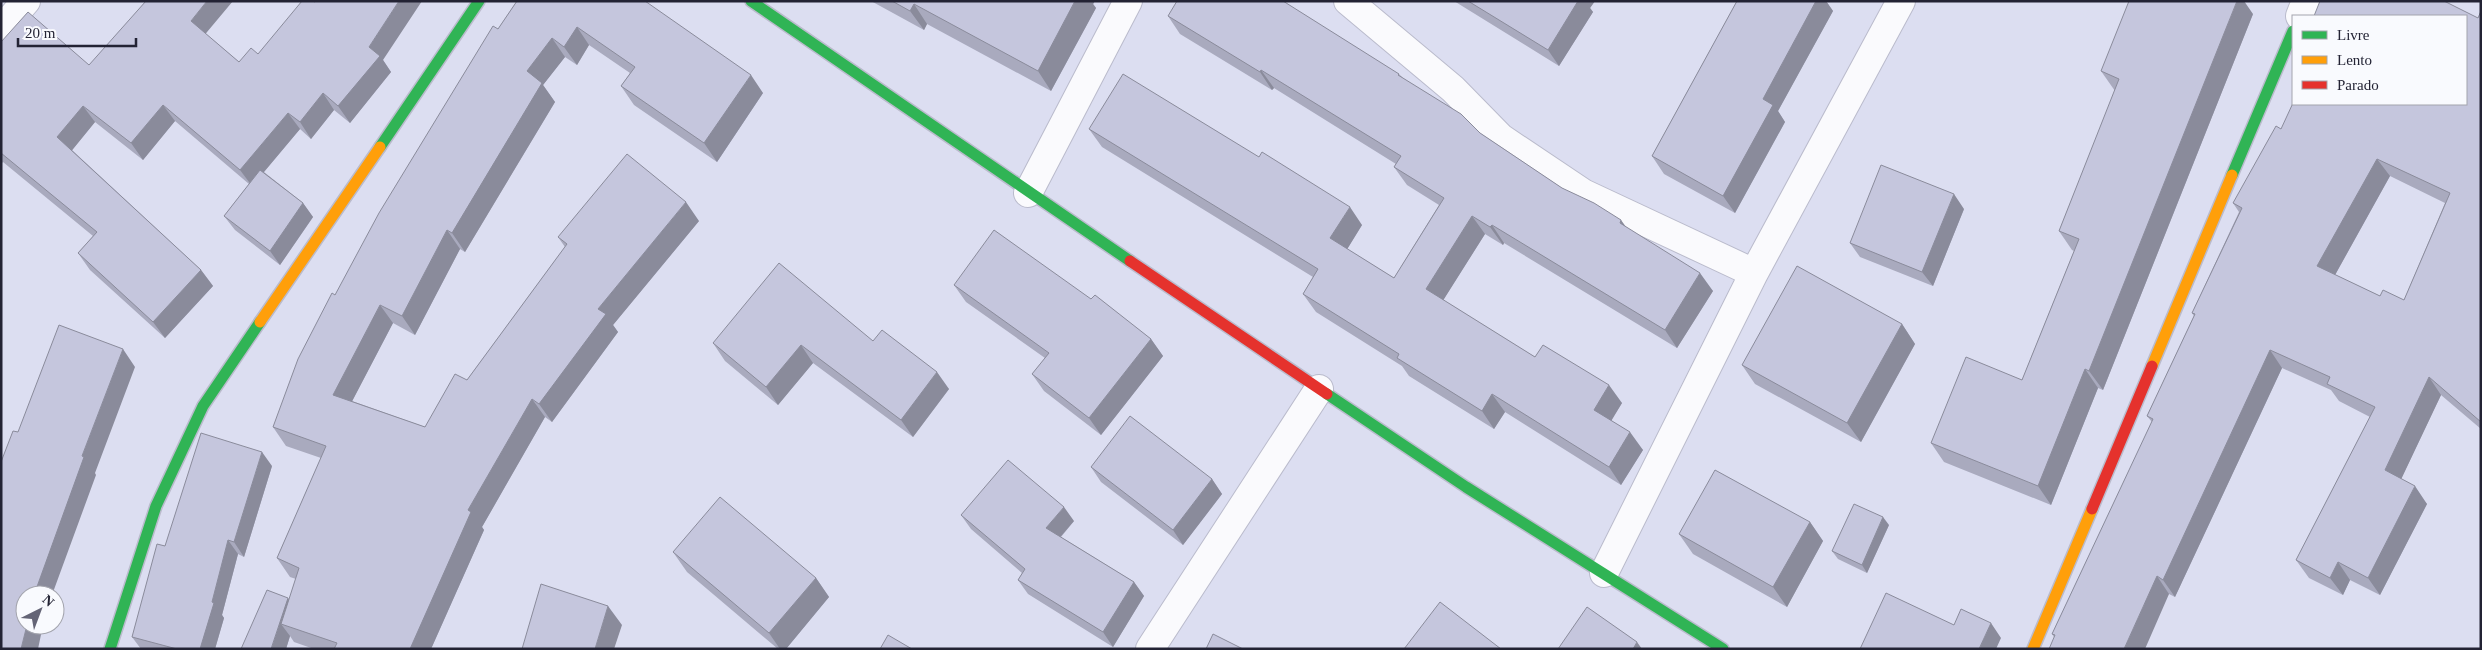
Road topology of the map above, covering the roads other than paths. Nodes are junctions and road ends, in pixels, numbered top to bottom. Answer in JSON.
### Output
{"nodes":[{"id":1,"x":26,"y":1,"type":"edge"},
{"id":2,"x":479,"y":1,"type":"edge"},
{"id":3,"x":751,"y":1,"type":"edge"},
{"id":4,"x":1128,"y":1,"type":"edge"},
{"id":5,"x":1348,"y":1,"type":"edge"},
{"id":6,"x":1901,"y":1,"type":"edge"},
{"id":7,"x":2306,"y":1,"type":"edge"},
{"id":8,"x":2300,"y":15,"type":"edge"},
{"id":9,"x":1,"y":30,"type":"edge"},
{"id":10,"x":2292,"y":33,"type":"edge"},
{"id":11,"x":1028,"y":193,"type":"junction"},
{"id":12,"x":1754,"y":273,"type":"junction"},
{"id":13,"x":1320,"y":388,"type":"junction"},
{"id":14,"x":1604,"y":573,"type":"junction"},
{"id":15,"x":110,"y":649,"type":"edge"},
{"id":16,"x":1150,"y":649,"type":"edge"},
{"id":17,"x":1723,"y":649,"type":"edge"},
{"id":18,"x":2033,"y":649,"type":"edge"}],
"edges":[{"from":1,"to":9,"type":"street"},
{"from":2,"to":15,"type":"street"},
{"from":3,"to":11,"type":"street"},
{"from":4,"to":11,"type":"street"},
{"from":5,"to":12,"type":"street"},
{"from":6,"to":12,"type":"street"},
{"from":7,"to":8,"type":"street"},
{"from":10,"to":18,"type":"street"},
{"from":11,"to":13,"type":"street"},
{"from":12,"to":14,"type":"street"},
{"from":13,"to":14,"type":"street"},
{"from":13,"to":16,"type":"street"},
{"from":14,"to":17,"type":"street"}]}
